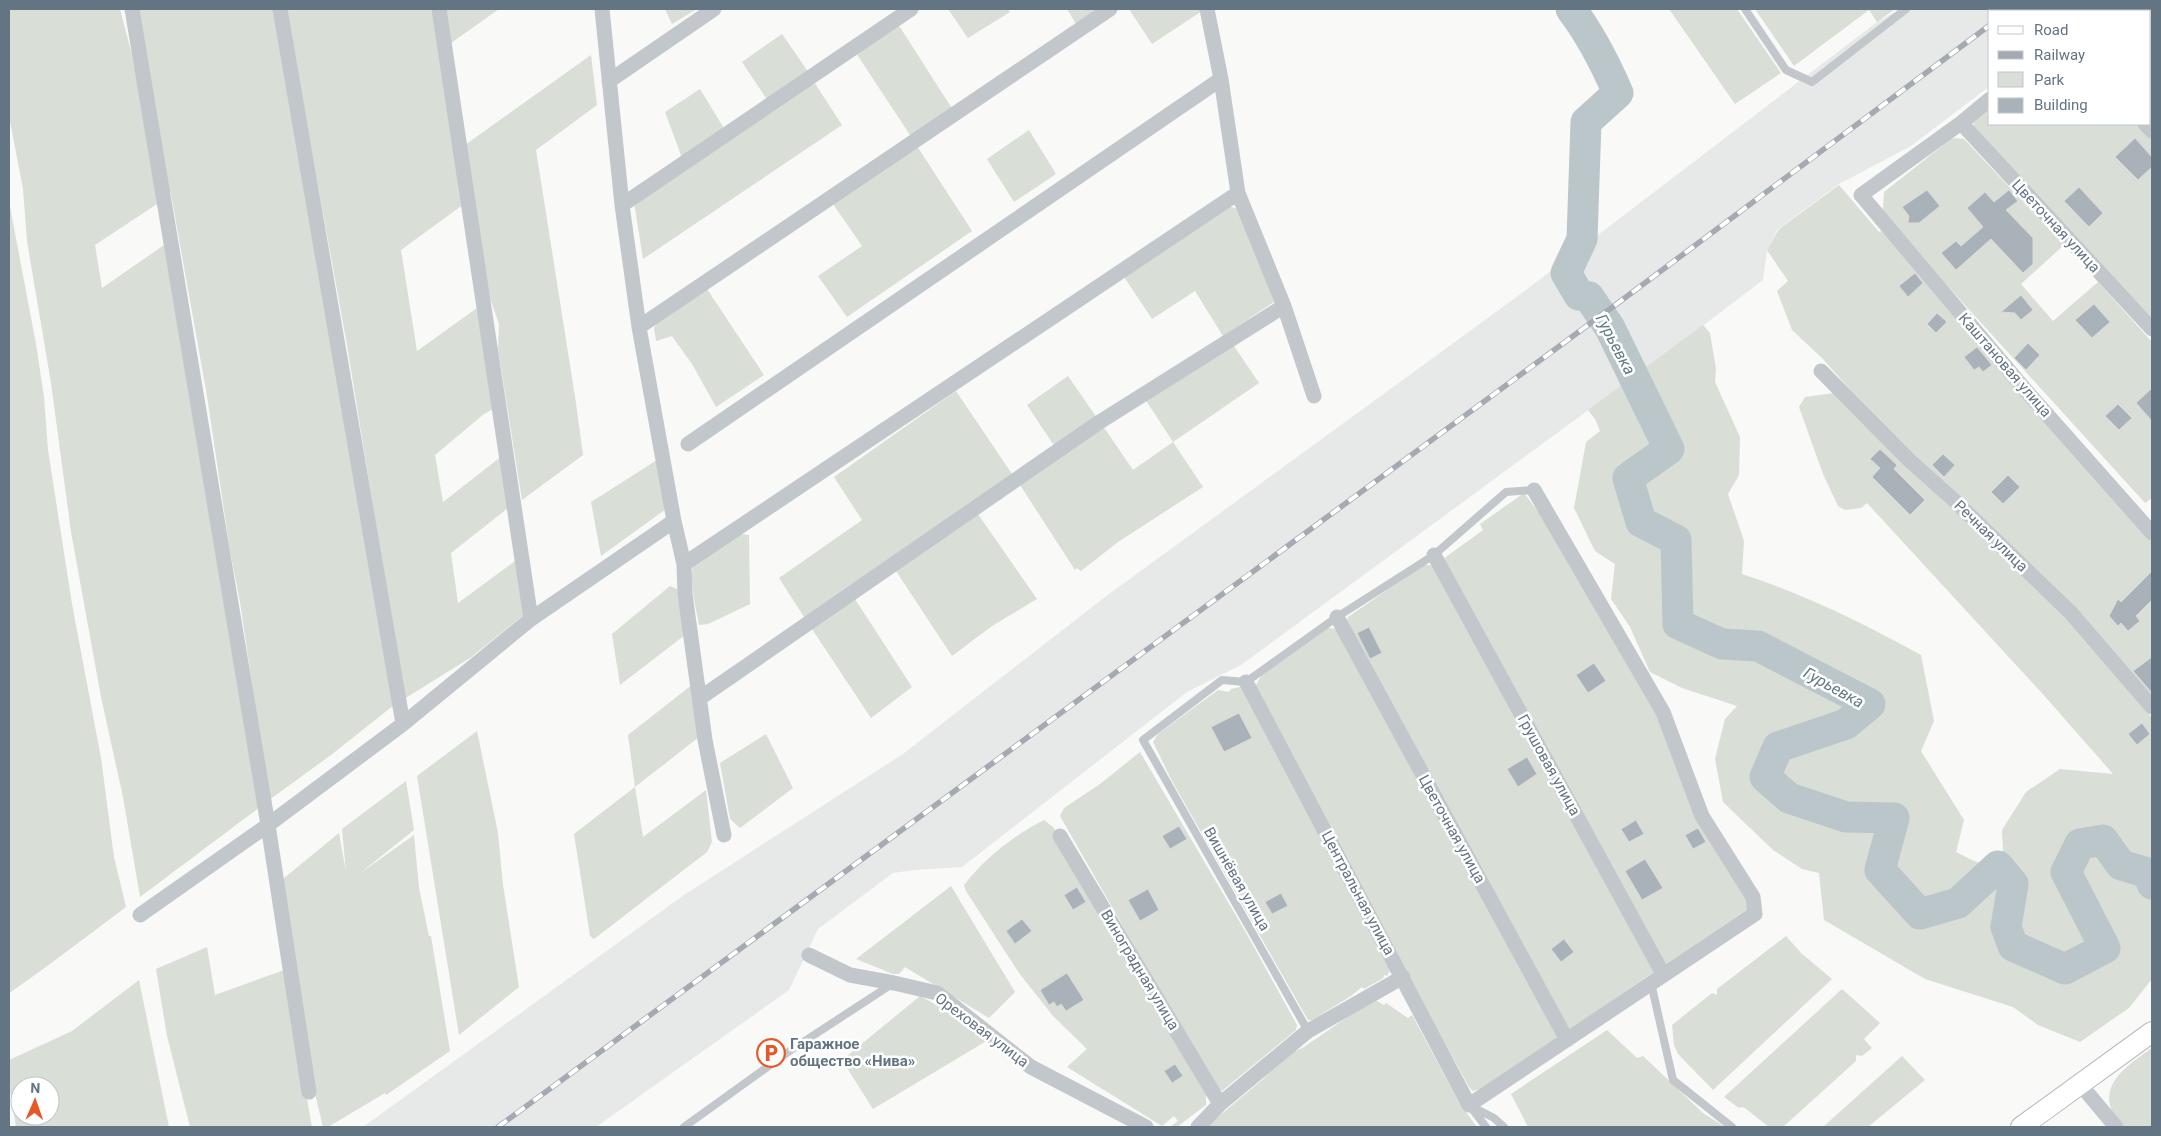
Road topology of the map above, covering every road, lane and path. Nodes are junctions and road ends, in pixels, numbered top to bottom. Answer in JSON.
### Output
{"nodes":[{"id":1,"x":132,"y":9,"type":"edge"},
{"id":2,"x":280,"y":9,"type":"edge"},
{"id":3,"x":439,"y":9,"type":"edge"},
{"id":4,"x":602,"y":9,"type":"edge"},
{"id":5,"x":714,"y":9,"type":"edge"},
{"id":6,"x":911,"y":9,"type":"edge"},
{"id":7,"x":1110,"y":9,"type":"edge"},
{"id":8,"x":1207,"y":9,"type":"edge"},
{"id":9,"x":1745,"y":9,"type":"edge"},
{"id":10,"x":1906,"y":9,"type":"edge"},
{"id":11,"x":1221,"y":79,"type":"junction"},
{"id":12,"x":609,"y":81,"type":"junction"},
{"id":13,"x":1988,"y":101,"type":"edge"},
{"id":14,"x":1961,"y":123,"type":"junction"},
{"id":15,"x":1238,"y":192,"type":"junction"},
{"id":16,"x":622,"y":205,"type":"junction"},
{"id":17,"x":1284,"y":306,"type":"junction"},
{"id":18,"x":639,"y":327,"type":"junction"},
{"id":19,"x":2152,"y":329,"type":"edge"},
{"id":20,"x":1822,"y":371,"type":"dead end"},
{"id":21,"x":1314,"y":396,"type":"dead end"},
{"id":22,"x":688,"y":444,"type":"dead end"},
{"id":23,"x":1534,"y":490,"type":"joint"},
{"id":24,"x":674,"y":521,"type":"junction"},
{"id":25,"x":2152,"y":533,"type":"edge"},
{"id":26,"x":1434,"y":555,"type":"junction"},
{"id":27,"x":684,"y":564,"type":"junction"},
{"id":28,"x":1337,"y":617,"type":"junction"},
{"id":29,"x":532,"y":619,"type":"junction"},
{"id":30,"x":1246,"y":682,"type":"junction"},
{"id":31,"x":700,"y":698,"type":"junction"},
{"id":32,"x":2152,"y":708,"type":"edge"},
{"id":33,"x":403,"y":724,"type":"junction"},
{"id":34,"x":268,"y":825,"type":"junction"},
{"id":35,"x":724,"y":835,"type":"dead end"},
{"id":36,"x":1060,"y":836,"type":"dead end"},
{"id":37,"x":140,"y":915,"type":"dead end"},
{"id":38,"x":809,"y":955,"type":"dead end"},
{"id":39,"x":1403,"y":977,"type":"junction"},
{"id":40,"x":1657,"y":979,"type":"junction"},
{"id":41,"x":894,"y":982,"type":"junction"},
{"id":42,"x":1308,"y":1031,"type":"junction"},
{"id":43,"x":2152,"y":1032,"type":"edge"},
{"id":44,"x":1568,"y":1040,"type":"junction"},
{"id":45,"x":2080,"y":1084,"type":"junction"},
{"id":46,"x":309,"y":1092,"type":"dead end"},
{"id":47,"x":1220,"y":1104,"type":"junction"},
{"id":48,"x":1468,"y":1104,"type":"junction"},
{"id":49,"x":684,"y":1127,"type":"edge"},
{"id":50,"x":1146,"y":1127,"type":"edge"},
{"id":51,"x":1198,"y":1127,"type":"edge"},
{"id":52,"x":1486,"y":1127,"type":"edge"},
{"id":53,"x":1504,"y":1127,"type":"edge"},
{"id":54,"x":1732,"y":1127,"type":"edge"},
{"id":55,"x":2021,"y":1127,"type":"edge"},
{"id":56,"x":2116,"y":1127,"type":"edge"}],
"edges":[{"from":1,"to":34,"type":"street"},
{"from":2,"to":33,"type":"street"},
{"from":3,"to":29,"type":"street"},
{"from":4,"to":12,"type":"street"},
{"from":5,"to":12,"type":"street"},
{"from":6,"to":16,"type":"street"},
{"from":7,"to":18,"type":"street"},
{"from":8,"to":11,"type":"street"},
{"from":9,"to":10,"type":"lane"},
{"from":11,"to":15,"type":"street"},
{"from":11,"to":22,"type":"street"},
{"from":12,"to":16,"type":"street"},
{"from":13,"to":14,"type":"street"},
{"from":14,"to":19,"type":"street","name":"Цветочная улица"},
{"from":14,"to":25,"type":"street","name":"Каштановая улица"},
{"from":15,"to":17,"type":"street"},
{"from":15,"to":27,"type":"street"},
{"from":16,"to":18,"type":"street"},
{"from":17,"to":21,"type":"street"},
{"from":17,"to":31,"type":"street"},
{"from":18,"to":24,"type":"street"},
{"from":20,"to":32,"type":"street","name":"Речная улица"},
{"from":23,"to":26,"type":"lane"},
{"from":23,"to":40,"type":"street"},
{"from":24,"to":27,"type":"street"},
{"from":24,"to":29,"type":"street"},
{"from":26,"to":28,"type":"lane"},
{"from":26,"to":40,"type":"street","name":"Грушовая улица"},
{"from":27,"to":31,"type":"street"},
{"from":28,"to":30,"type":"lane"},
{"from":28,"to":44,"type":"street","name":"Цветочная улица"},
{"from":29,"to":33,"type":"street"},
{"from":30,"to":39,"type":"street","name":"Центральная улица"},
{"from":30,"to":42,"type":"lane","name":"Вишнёвая улица"},
{"from":31,"to":35,"type":"street"},
{"from":33,"to":34,"type":"street"},
{"from":34,"to":37,"type":"street"},
{"from":34,"to":46,"type":"street"},
{"from":36,"to":47,"type":"street","name":"Виноградная улица"},
{"from":38,"to":41,"type":"street","name":"Ореховая улица"},
{"from":39,"to":42,"type":"street"},
{"from":39,"to":48,"type":"street","name":"Центральная улица"},
{"from":40,"to":44,"type":"street"},
{"from":40,"to":54,"type":"lane"},
{"from":41,"to":49,"type":"lane"},
{"from":41,"to":50,"type":"street","name":"Ореховая улица"},
{"from":42,"to":47,"type":"street"},
{"from":43,"to":45,"type":"main road"},
{"from":44,"to":48,"type":"street"},
{"from":45,"to":55,"type":"main road"},
{"from":45,"to":56,"type":"street"},
{"from":47,"to":51,"type":"street"},
{"from":48,"to":52,"type":"lane"},
{"from":48,"to":53,"type":"lane"}]}
